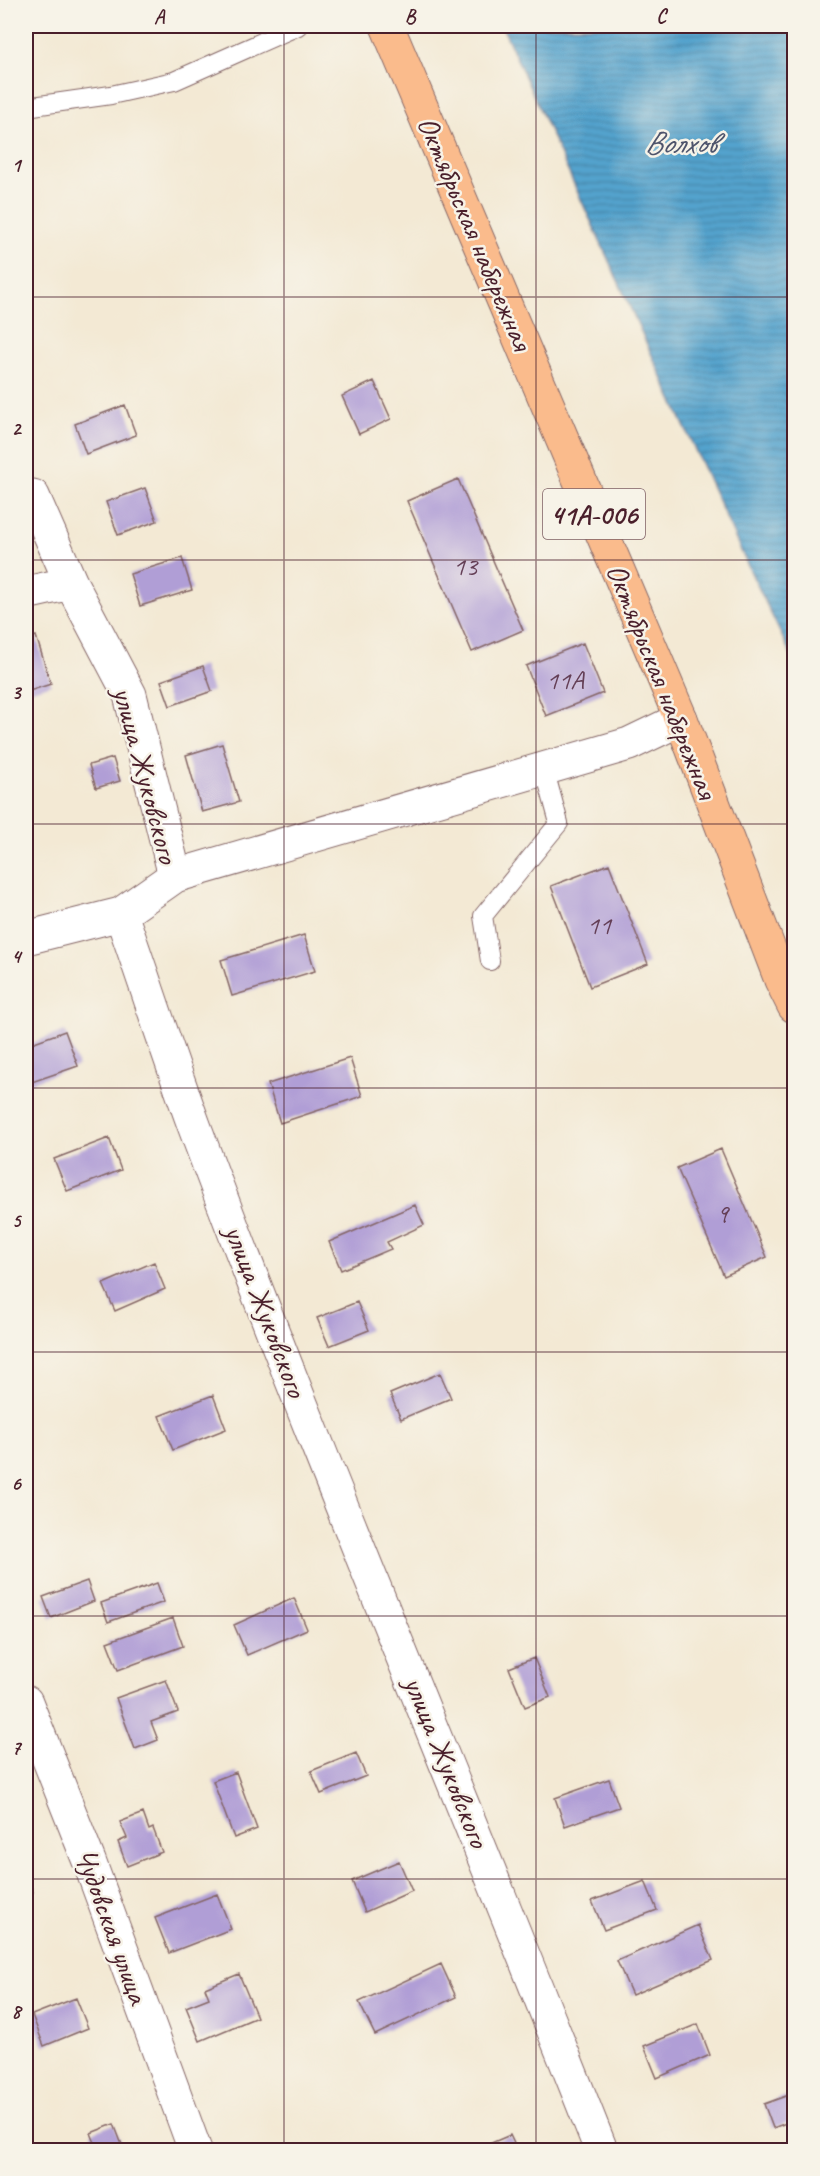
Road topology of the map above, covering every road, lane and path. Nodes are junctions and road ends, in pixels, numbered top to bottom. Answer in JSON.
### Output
{"nodes":[{"id":1,"x":298,"y":26,"type":"edge"},
{"id":2,"x":387,"y":26,"type":"edge"},
{"id":3,"x":26,"y":107,"type":"edge"},
{"id":4,"x":26,"y":495,"type":"edge"},
{"id":5,"x":71,"y":583,"type":"junction"},
{"id":6,"x":26,"y":593,"type":"edge"},
{"id":7,"x":681,"y":719,"type":"junction"},
{"id":8,"x":544,"y":768,"type":"junction"},
{"id":9,"x":175,"y":876,"type":"junction"},
{"id":10,"x":121,"y":914,"type":"junction"},
{"id":11,"x":26,"y":938,"type":"edge"},
{"id":12,"x":490,"y":961,"type":"dead end"},
{"id":13,"x":795,"y":1006,"type":"edge"},
{"id":14,"x":26,"y":1702,"type":"edge"},
{"id":15,"x":195,"y":2151,"type":"edge"},
{"id":16,"x":601,"y":2151,"type":"edge"}],
"edges":[{"from":1,"to":3,"type":"lane"},
{"from":2,"to":7,"type":"main road","name":"Октябрьская набережная","number":"41А-006"},
{"from":4,"to":5,"type":"street","name":"улица Жуковского"},
{"from":5,"to":6,"type":"street"},
{"from":5,"to":9,"type":"street","name":"улица Жуковского"},
{"from":7,"to":8,"type":"street"},
{"from":7,"to":13,"type":"main road","name":"Октябрьская набережная","number":"41А-006"},
{"from":8,"to":9,"type":"street"},
{"from":8,"to":12,"type":"lane"},
{"from":9,"to":10,"type":"street","name":"улица Жуковского"},
{"from":10,"to":11,"type":"street"},
{"from":10,"to":16,"type":"street","name":"улица Жуковского"},
{"from":14,"to":15,"type":"street","name":"Чудовская улица"}]}
